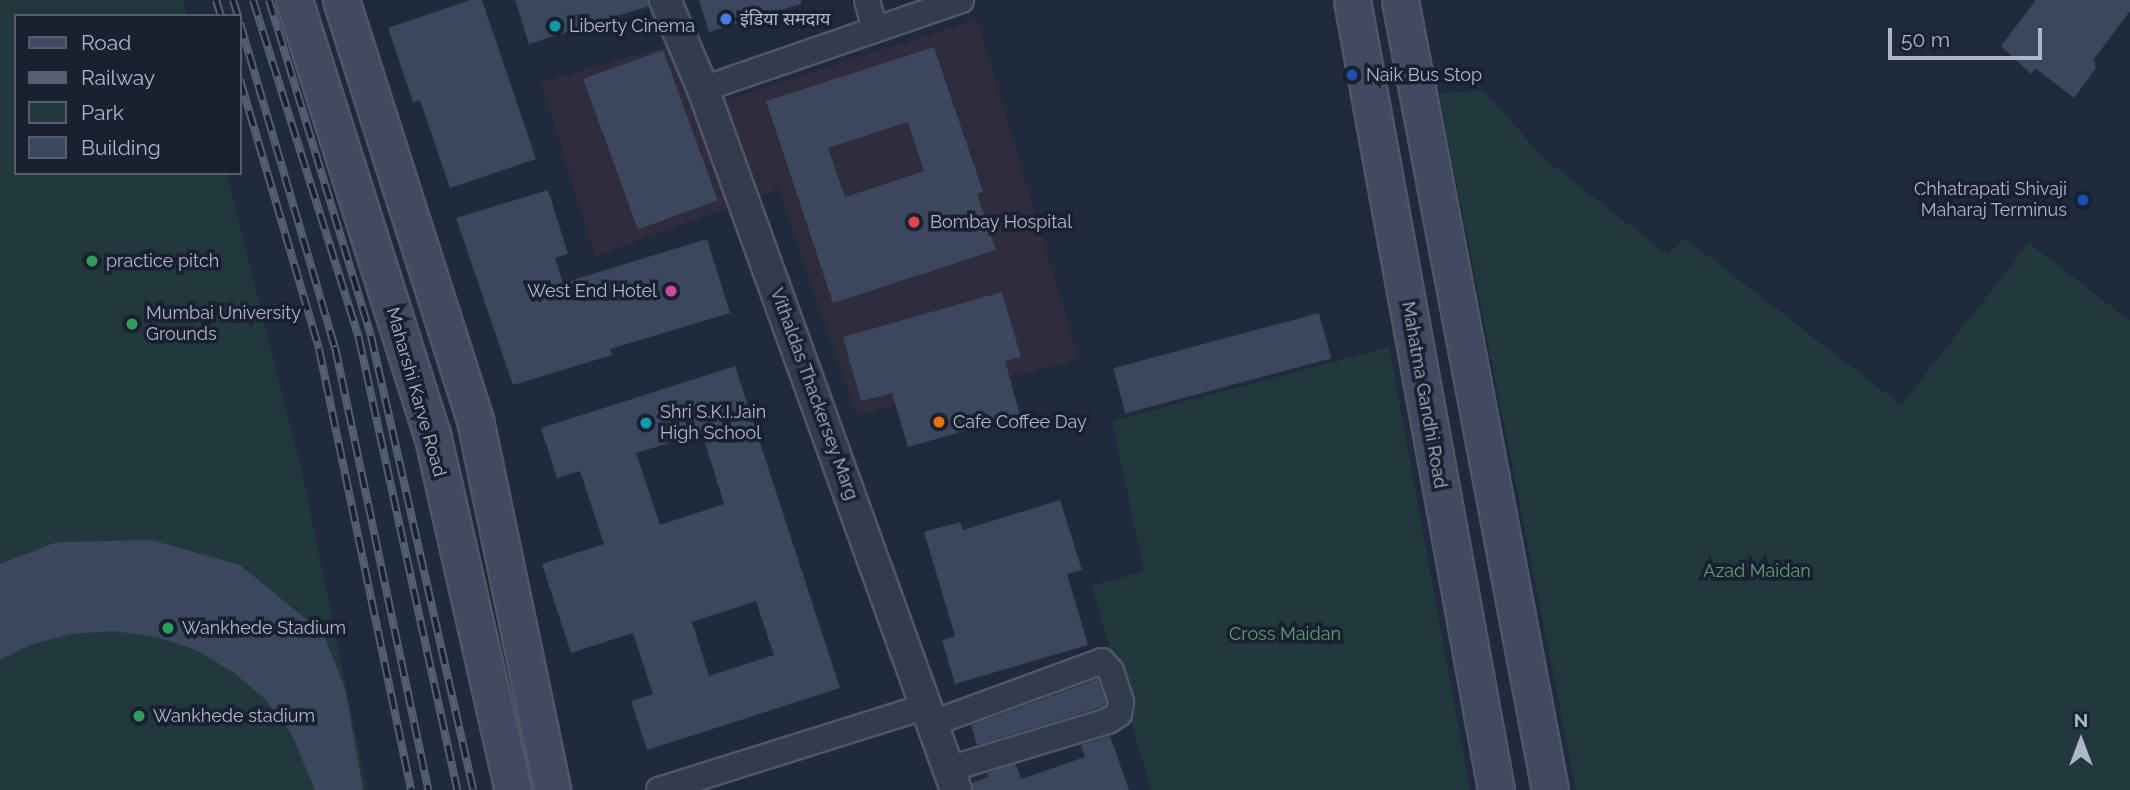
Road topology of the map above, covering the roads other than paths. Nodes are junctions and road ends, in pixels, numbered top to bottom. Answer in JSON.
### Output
{"nodes":[{"id":1,"x":294,"y":0,"type":"edge"},
{"id":2,"x":341,"y":0,"type":"edge"},
{"id":3,"x":665,"y":0,"type":"edge"},
{"id":4,"x":867,"y":0,"type":"edge"},
{"id":5,"x":961,"y":0,"type":"edge"},
{"id":6,"x":1352,"y":0,"type":"edge"},
{"id":7,"x":1400,"y":0,"type":"edge"},
{"id":8,"x":874,"y":27,"type":"junction"},
{"id":9,"x":703,"y":89,"type":"junction"},
{"id":10,"x":930,"y":714,"type":"junction"},
{"id":11,"x":953,"y":779,"type":"edge"},
{"id":12,"x":513,"y":790,"type":"edge"},
{"id":13,"x":552,"y":790,"type":"edge"},
{"id":14,"x":659,"y":790,"type":"edge"},
{"id":15,"x":1496,"y":790,"type":"edge"},
{"id":16,"x":1550,"y":790,"type":"edge"}],
"edges":[{"from":1,"to":12,"type":"main road","name":"Maharshi Karve Road"},
{"from":2,"to":13,"type":"main road"},
{"from":3,"to":9,"type":"street","name":"Vithaldas Thackersey Marg"},
{"from":4,"to":8,"type":"street"},
{"from":5,"to":8,"type":"street"},
{"from":6,"to":15,"type":"main road","name":"Mahatma Gandhi Road"},
{"from":7,"to":16,"type":"main road"},
{"from":8,"to":9,"type":"street"},
{"from":9,"to":10,"type":"street","name":"Vithaldas Thackersey Marg"},
{"from":10,"to":11,"type":"street","name":"Vithaldas Thackersey Marg"},
{"from":10,"to":11,"type":"street"},
{"from":10,"to":14,"type":"street"}]}
